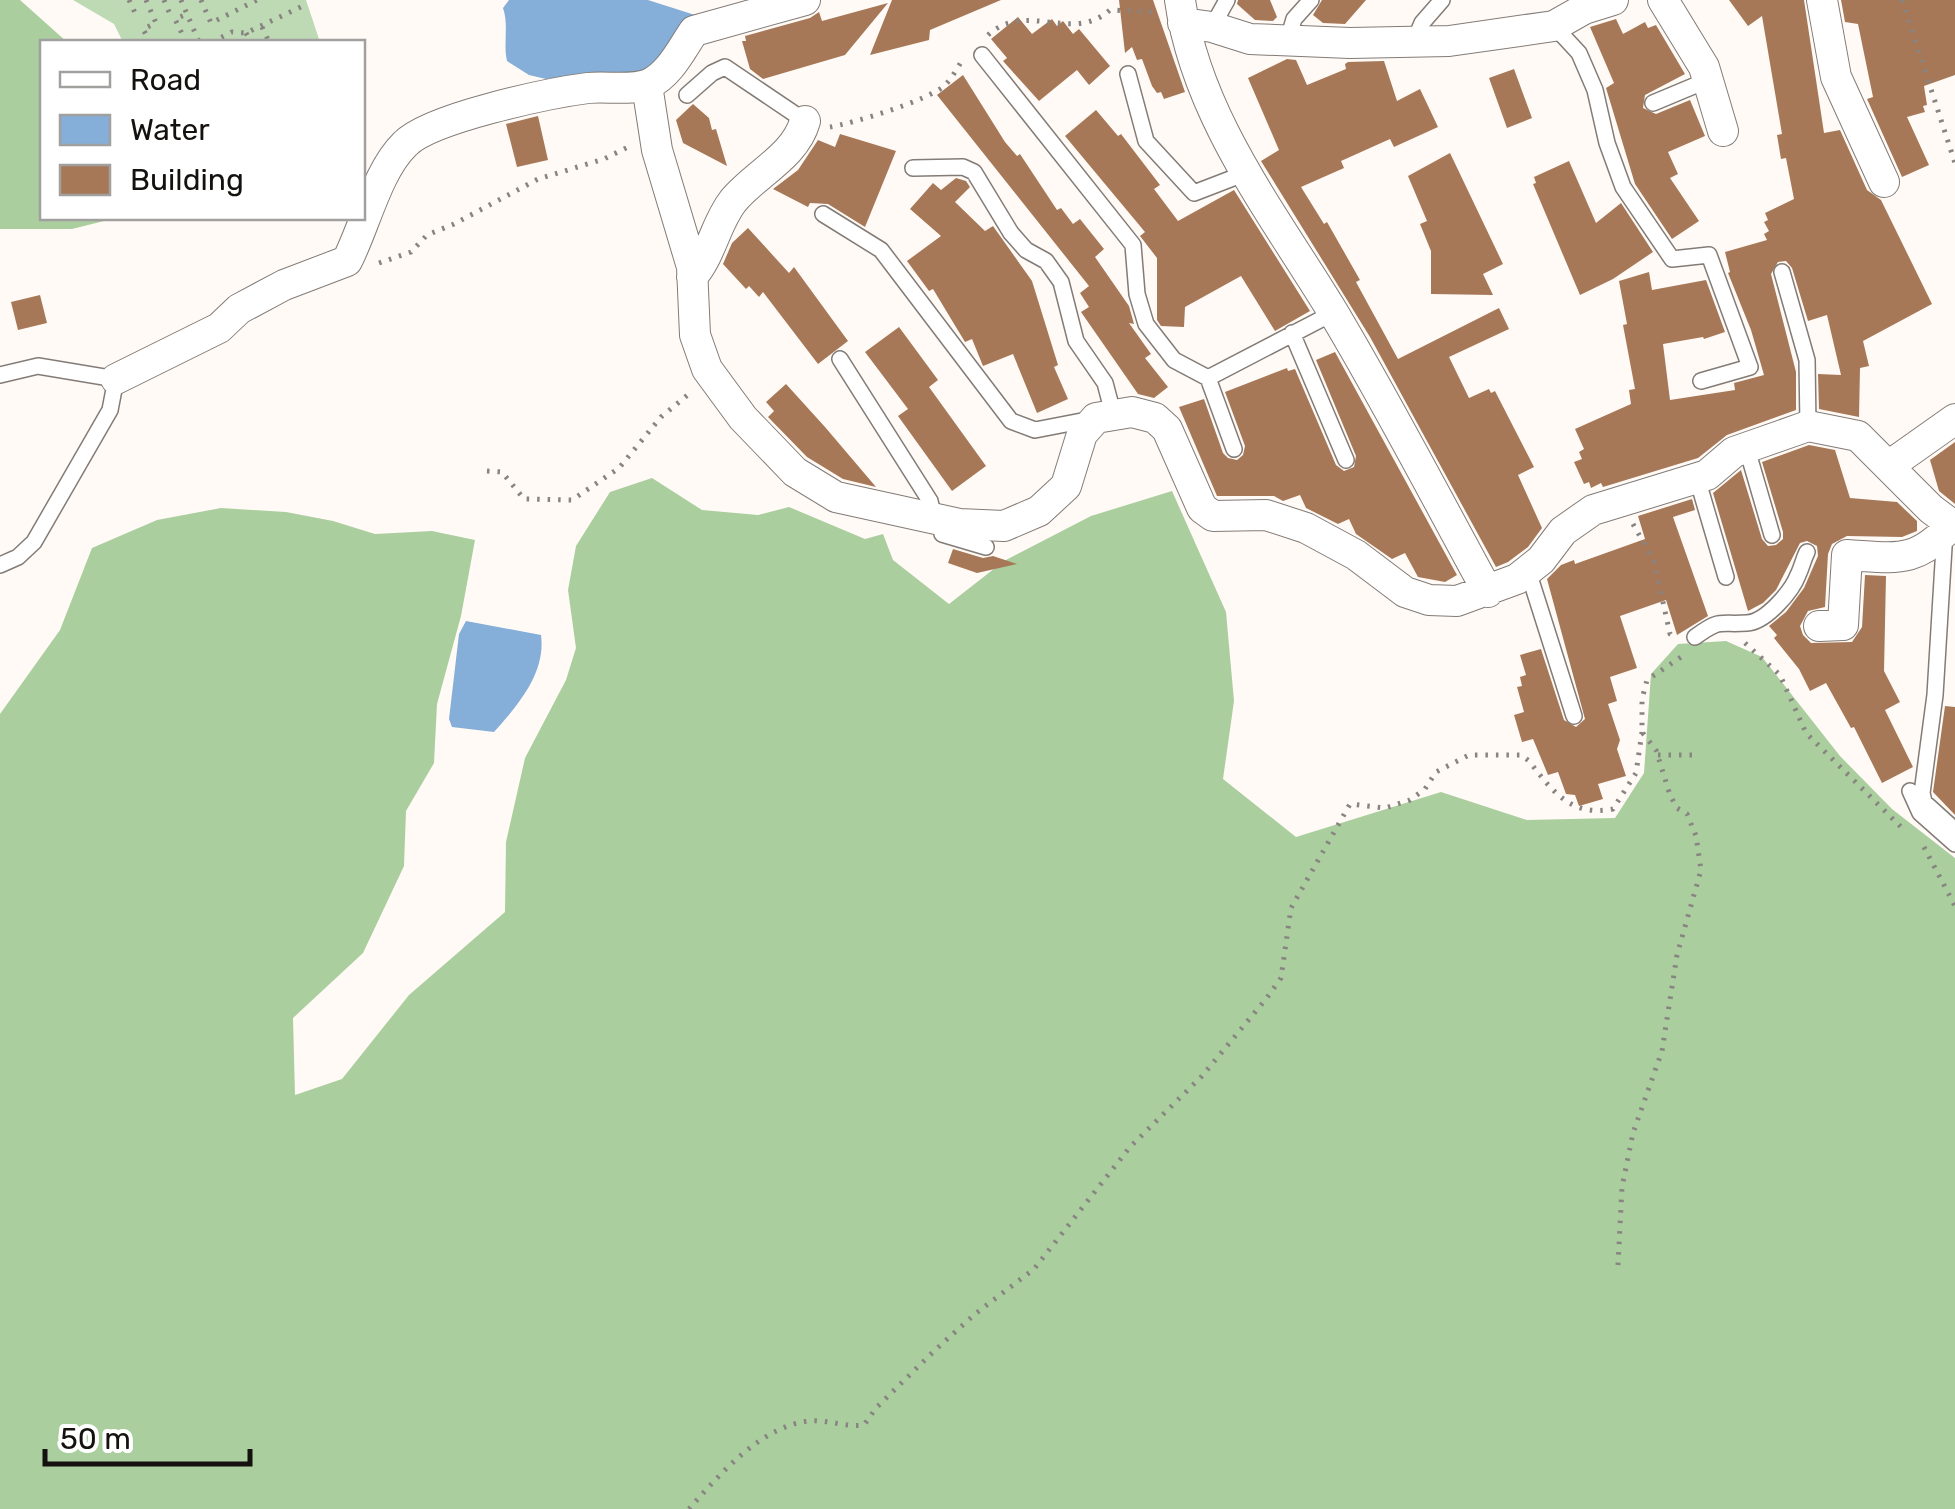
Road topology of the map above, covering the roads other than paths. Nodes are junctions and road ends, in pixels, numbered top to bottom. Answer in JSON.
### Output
{"nodes":[{"id":1,"x":805,"y":0,"type":"edge"},
{"id":2,"x":1227,"y":0,"type":"edge"},
{"id":3,"x":1311,"y":0,"type":"edge"},
{"id":4,"x":1442,"y":0,"type":"edge"},
{"id":5,"x":1612,"y":0,"type":"edge"},
{"id":6,"x":1663,"y":0,"type":"edge"},
{"id":7,"x":1822,"y":0,"type":"edge"},
{"id":8,"x":1191,"y":17,"type":"edge"},
{"id":9,"x":1554,"y":26,"type":"junction"},
{"id":10,"x":1288,"y":39,"type":"junction"},
{"id":11,"x":1414,"y":42,"type":"junction"},
{"id":12,"x":982,"y":55,"type":"dead end"},
{"id":13,"x":1128,"y":74,"type":"dead end"},
{"id":14,"x":1708,"y":80,"type":"junction"},
{"id":15,"x":648,"y":85,"type":"junction"},
{"id":16,"x":688,"y":95,"type":"dead end"},
{"id":17,"x":1652,"y":104,"type":"dead end"},
{"id":18,"x":805,"y":120,"type":"joint"},
{"id":19,"x":1723,"y":131,"type":"dead end"},
{"id":20,"x":914,"y":168,"type":"dead end"},
{"id":21,"x":1246,"y":173,"type":"junction"},
{"id":22,"x":1884,"y":182,"type":"dead end"},
{"id":23,"x":822,"y":214,"type":"dead end"},
{"id":24,"x":1782,"y":272,"type":"dead end"},
{"id":25,"x":692,"y":277,"type":"junction"},
{"id":26,"x":1333,"y":313,"type":"junction"},
{"id":27,"x":1292,"y":333,"type":"junction"},
{"id":28,"x":840,"y":359,"type":"dead end"},
{"id":29,"x":0,"y":375,"type":"edge"},
{"id":30,"x":116,"y":378,"type":"junction"},
{"id":31,"x":1208,"y":378,"type":"junction"},
{"id":32,"x":1700,"y":382,"type":"dead end"},
{"id":33,"x":1105,"y":416,"type":"junction"},
{"id":34,"x":1955,"y":420,"type":"edge"},
{"id":35,"x":1808,"y":426,"type":"junction"},
{"id":36,"x":1748,"y":449,"type":"junction"},
{"id":37,"x":1234,"y":450,"type":"dead end"},
{"id":38,"x":1346,"y":460,"type":"dead end"},
{"id":39,"x":1890,"y":465,"type":"junction"},
{"id":40,"x":1697,"y":478,"type":"junction"},
{"id":41,"x":930,"y":518,"type":"junction"},
{"id":42,"x":1949,"y":530,"type":"edge"},
{"id":43,"x":1772,"y":534,"type":"dead end"},
{"id":44,"x":986,"y":547,"type":"dead end"},
{"id":45,"x":1807,"y":552,"type":"dead end"},
{"id":46,"x":0,"y":565,"type":"edge"},
{"id":47,"x":1528,"y":571,"type":"junction"},
{"id":48,"x":1726,"y":577,"type":"dead end"},
{"id":49,"x":1488,"y":592,"type":"junction"},
{"id":50,"x":1820,"y":626,"type":"dead end"},
{"id":51,"x":1696,"y":644,"type":"road end"},
{"id":52,"x":1574,"y":716,"type":"dead end"},
{"id":53,"x":1910,"y":790,"type":"dead end"},
{"id":54,"x":1955,"y":830,"type":"edge"},
{"id":55,"x":1955,"y":844,"type":"edge"}],
"edges":[{"from":1,"to":15,"type":"street"},
{"from":2,"to":8,"type":"lane"},
{"from":3,"to":10,"type":"lane"},
{"from":4,"to":11,"type":"lane"},
{"from":5,"to":9,"type":"street"},
{"from":6,"to":14,"type":"street"},
{"from":7,"to":22,"type":"street"},
{"from":8,"to":10,"type":"street"},
{"from":8,"to":21,"type":"street"},
{"from":9,"to":11,"type":"street"},
{"from":9,"to":32,"type":"lane"},
{"from":10,"to":11,"type":"street"},
{"from":12,"to":31,"type":"lane"},
{"from":13,"to":21,"type":"lane"},
{"from":14,"to":17,"type":"lane"},
{"from":14,"to":19,"type":"street"},
{"from":15,"to":25,"type":"street"},
{"from":15,"to":30,"type":"street"},
{"from":16,"to":18,"type":"lane"},
{"from":18,"to":25,"type":"street"},
{"from":20,"to":33,"type":"lane"},
{"from":21,"to":26,"type":"street"},
{"from":23,"to":33,"type":"lane"},
{"from":24,"to":35,"type":"lane"},
{"from":25,"to":41,"type":"street"},
{"from":26,"to":27,"type":"lane"},
{"from":26,"to":49,"type":"street"},
{"from":27,"to":31,"type":"lane"},
{"from":27,"to":38,"type":"lane"},
{"from":28,"to":41,"type":"lane"},
{"from":29,"to":30,"type":"lane"},
{"from":30,"to":46,"type":"lane"},
{"from":31,"to":37,"type":"lane"},
{"from":33,"to":41,"type":"street"},
{"from":33,"to":49,"type":"street"},
{"from":34,"to":39,"type":"street"},
{"from":35,"to":36,"type":"street"},
{"from":35,"to":39,"type":"street"},
{"from":36,"to":40,"type":"street"},
{"from":36,"to":43,"type":"lane"},
{"from":39,"to":42,"type":"street"},
{"from":40,"to":47,"type":"street"},
{"from":40,"to":48,"type":"lane"},
{"from":41,"to":44,"type":"lane"},
{"from":42,"to":50,"type":"street"},
{"from":42,"to":54,"type":"lane"},
{"from":45,"to":51,"type":"lane"},
{"from":47,"to":49,"type":"street"},
{"from":47,"to":52,"type":"lane"},
{"from":53,"to":55,"type":"lane"}]}
